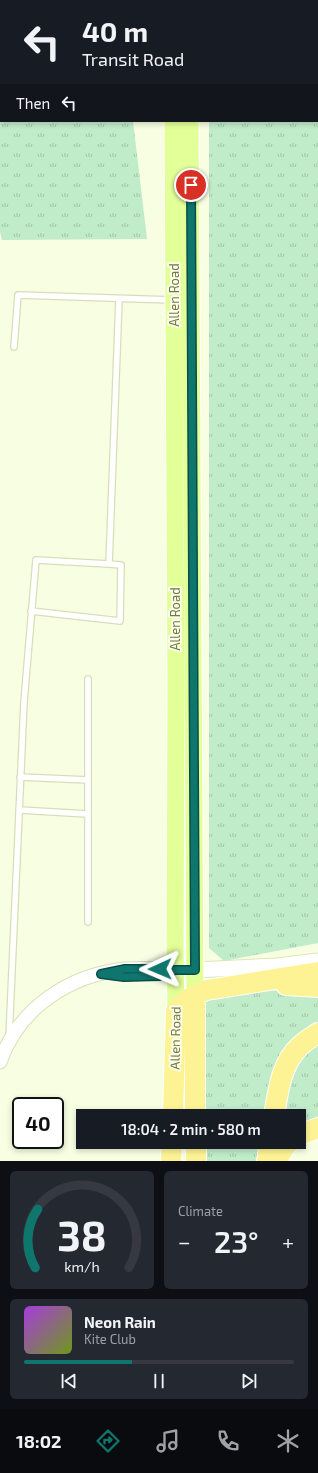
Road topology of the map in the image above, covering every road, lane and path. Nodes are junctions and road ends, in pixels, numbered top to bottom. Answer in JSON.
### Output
{"nodes":[{"id":1,"x":173,"y":122,"type":"edge"},
{"id":2,"x":190,"y":122,"type":"edge"},
{"id":3,"x":119,"y":298,"type":"junction"},
{"id":4,"x":174,"y":300,"type":"junction"},
{"id":5,"x":14,"y":347,"type":"dead end"},
{"id":6,"x":109,"y":564,"type":"junction"},
{"id":7,"x":32,"y":611,"type":"junction"},
{"id":8,"x":88,"y":679,"type":"dead end"},
{"id":9,"x":20,"y":777,"type":"junction"},
{"id":10,"x":88,"y":780,"type":"junction"},
{"id":11,"x":19,"y":810,"type":"junction"},
{"id":12,"x":88,"y":814,"type":"junction"},
{"id":13,"x":88,"y":922,"type":"dead end"},
{"id":14,"x":318,"y":961,"type":"edge"},
{"id":15,"x":175,"y":970,"type":"junction"},
{"id":16,"x":195,"y":970,"type":"junction"},
{"id":17,"x":318,"y":972,"type":"edge"},
{"id":18,"x":249,"y":983,"type":"junction"},
{"id":19,"x":318,"y":987,"type":"edge"},
{"id":20,"x":195,"y":995,"type":"junction"},
{"id":21,"x":176,"y":1011,"type":"junction"},
{"id":22,"x":318,"y":1033,"type":"edge"},
{"id":23,"x":8,"y":1041,"type":"junction"},
{"id":24,"x":0,"y":1062,"type":"edge"},
{"id":25,"x":173,"y":1109,"type":"edge"},
{"id":26,"x":195,"y":1109,"type":"edge"},
{"id":27,"x":275,"y":1109,"type":"edge"},
{"id":28,"x":318,"y":1128,"type":"edge"},
{"id":29,"x":306,"y":1132,"type":"edge"},
{"id":30,"x":172,"y":1149,"type":"edge"},
{"id":31,"x":196,"y":1149,"type":"edge"},
{"id":32,"x":269,"y":1149,"type":"edge"},
{"id":33,"x":284,"y":1149,"type":"edge"},
{"id":34,"x":171,"y":1161,"type":"edge"},
{"id":35,"x":196,"y":1161,"type":"edge"},
{"id":36,"x":267,"y":1161,"type":"edge"},
{"id":37,"x":276,"y":1161,"type":"edge"}],
"edges":[{"from":1,"to":4,"type":"main road","name":"Allen Road"},
{"from":2,"to":16,"type":"main road","name":"Allen Road"},
{"from":3,"to":4,"type":"lane"},
{"from":3,"to":5,"type":"lane"},
{"from":3,"to":6,"type":"lane"},
{"from":4,"to":15,"type":"main road","name":"Allen Road"},
{"from":6,"to":7,"type":"lane"},
{"from":6,"to":7,"type":"lane"},
{"from":7,"to":9,"type":"lane"},
{"from":8,"to":10,"type":"lane"},
{"from":9,"to":10,"type":"lane"},
{"from":9,"to":11,"type":"lane"},
{"from":10,"to":12,"type":"lane"},
{"from":11,"to":12,"type":"lane"},
{"from":11,"to":23,"type":"lane"},
{"from":12,"to":13,"type":"lane"},
{"from":14,"to":16,"type":"main road"},
{"from":15,"to":16,"type":"street"},
{"from":15,"to":21,"type":"main road","name":"Allen Road"},
{"from":15,"to":23,"type":"street"},
{"from":16,"to":20,"type":"main road","name":"Allen Road"},
{"from":17,"to":18,"type":"highway"},
{"from":18,"to":19,"type":"highway"},
{"from":18,"to":20,"type":"highway"},
{"from":20,"to":21,"type":"highway"},
{"from":20,"to":26,"type":"highway","name":"Allen Road"},
{"from":21,"to":25,"type":"highway","name":"Allen Road"},
{"from":22,"to":27,"type":"highway"},
{"from":23,"to":24,"type":"street"},
{"from":28,"to":29,"type":"highway"},
{"from":30,"to":34,"type":"highway"},
{"from":31,"to":35,"type":"highway"},
{"from":32,"to":36,"type":"highway"},
{"from":33,"to":37,"type":"highway"}]}
